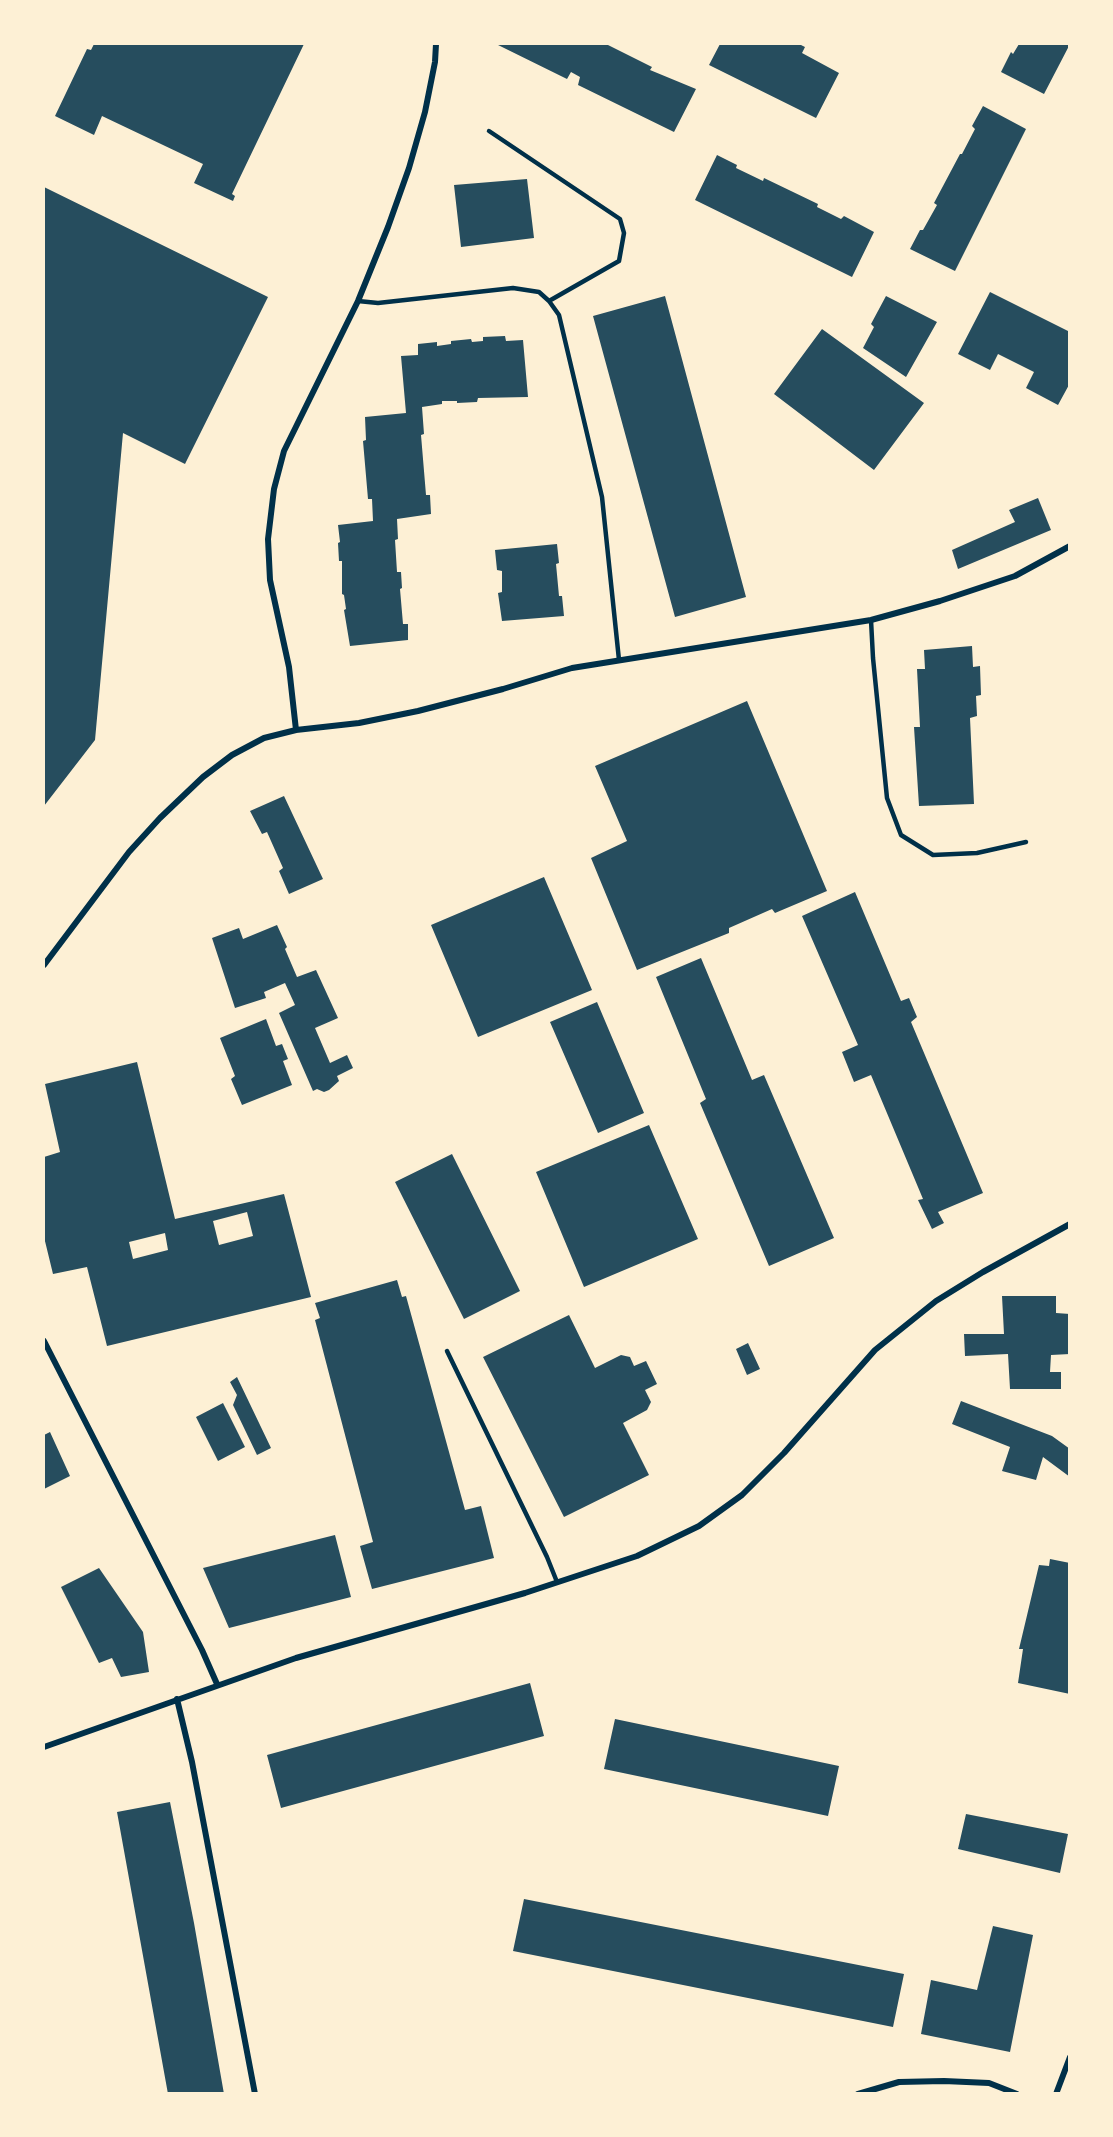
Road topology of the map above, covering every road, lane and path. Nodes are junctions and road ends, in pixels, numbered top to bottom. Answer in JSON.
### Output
{"nodes":[{"id":1,"x":436,"y":44,"type":"edge"},
{"id":2,"x":489,"y":131,"type":"dead end"},
{"id":3,"x":549,"y":301,"type":"junction"},
{"id":4,"x":358,"y":302,"type":"junction"},
{"id":5,"x":1070,"y":546,"type":"edge"},
{"id":6,"x":871,"y":620,"type":"junction"},
{"id":7,"x":619,"y":660,"type":"junction"},
{"id":8,"x":296,"y":730,"type":"junction"},
{"id":9,"x":1026,"y":842,"type":"dead end"},
{"id":10,"x":44,"y":965,"type":"edge"},
{"id":11,"x":1070,"y":1224,"type":"edge"},
{"id":12,"x":44,"y":1341,"type":"edge"},
{"id":13,"x":447,"y":1352,"type":"dead end"},
{"id":14,"x":557,"y":1582,"type":"junction"},
{"id":15,"x":217,"y":1684,"type":"junction"},
{"id":16,"x":177,"y":1699,"type":"junction"},
{"id":17,"x":44,"y":1747,"type":"edge"},
{"id":18,"x":1070,"y":2057,"type":"edge"},
{"id":19,"x":255,"y":2094,"type":"edge"},
{"id":20,"x":858,"y":2094,"type":"edge"},
{"id":21,"x":1017,"y":2094,"type":"edge"},
{"id":22,"x":1056,"y":2094,"type":"edge"}],
"edges":[{"from":1,"to":4,"type":"street"},
{"from":2,"to":3,"type":"lane"},
{"from":3,"to":4,"type":"lane"},
{"from":3,"to":7,"type":"lane"},
{"from":4,"to":8,"type":"street"},
{"from":5,"to":6,"type":"street"},
{"from":6,"to":7,"type":"street"},
{"from":6,"to":9,"type":"lane"},
{"from":7,"to":8,"type":"street"},
{"from":8,"to":10,"type":"street"},
{"from":11,"to":14,"type":"street"},
{"from":12,"to":15,"type":"street"},
{"from":13,"to":14,"type":"lane"},
{"from":14,"to":15,"type":"street"},
{"from":15,"to":16,"type":"street"},
{"from":16,"to":17,"type":"street"},
{"from":16,"to":19,"type":"street"},
{"from":18,"to":22,"type":"street"},
{"from":20,"to":21,"type":"street"}]}
